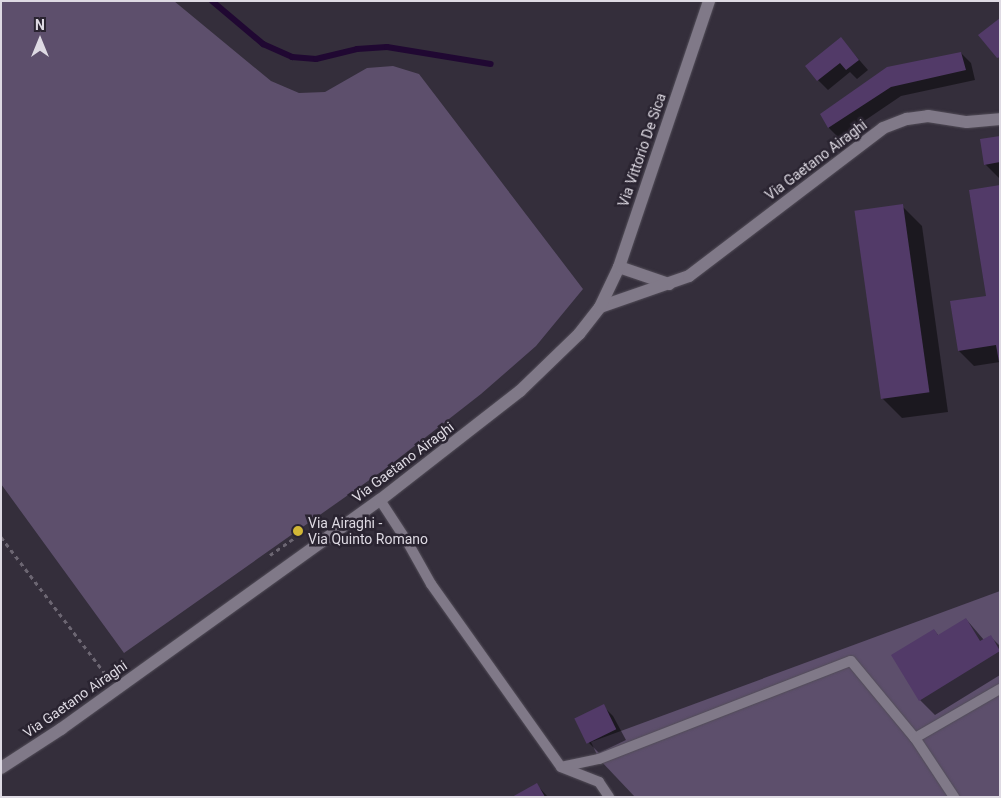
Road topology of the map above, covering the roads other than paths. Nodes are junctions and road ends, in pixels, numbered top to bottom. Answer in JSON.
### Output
{"nodes":[{"id":1,"x":709,"y":1,"type":"edge"},
{"id":2,"x":1000,"y":119,"type":"edge"},
{"id":3,"x":619,"y":267,"type":"junction"},
{"id":4,"x":669,"y":284,"type":"junction"},
{"id":5,"x":600,"y":307,"type":"junction"},
{"id":6,"x":380,"y":500,"type":"junction"},
{"id":7,"x":1000,"y":689,"type":"edge"},
{"id":8,"x":915,"y":738,"type":"junction"},
{"id":9,"x":561,"y":767,"type":"junction"},
{"id":10,"x":1,"y":768,"type":"edge"},
{"id":11,"x":609,"y":797,"type":"edge"},
{"id":12,"x":954,"y":797,"type":"edge"}],
"edges":[{"from":1,"to":3,"type":"street","name":"Via Vittorio De Sica"},
{"from":2,"to":4,"type":"street","name":"Via Gaetano Airaghi"},
{"from":3,"to":4,"type":"street"},
{"from":3,"to":5,"type":"street","name":"Via Vittorio De Sica"},
{"from":4,"to":5,"type":"street","name":"Via Gaetano Airaghi"},
{"from":5,"to":6,"type":"street","name":"Via Gaetano Airaghi"},
{"from":6,"to":9,"type":"lane"},
{"from":6,"to":10,"type":"street","name":"Via Gaetano Airaghi"},
{"from":7,"to":8,"type":"lane"},
{"from":8,"to":9,"type":"lane"},
{"from":8,"to":12,"type":"lane"},
{"from":9,"to":11,"type":"lane"}]}
